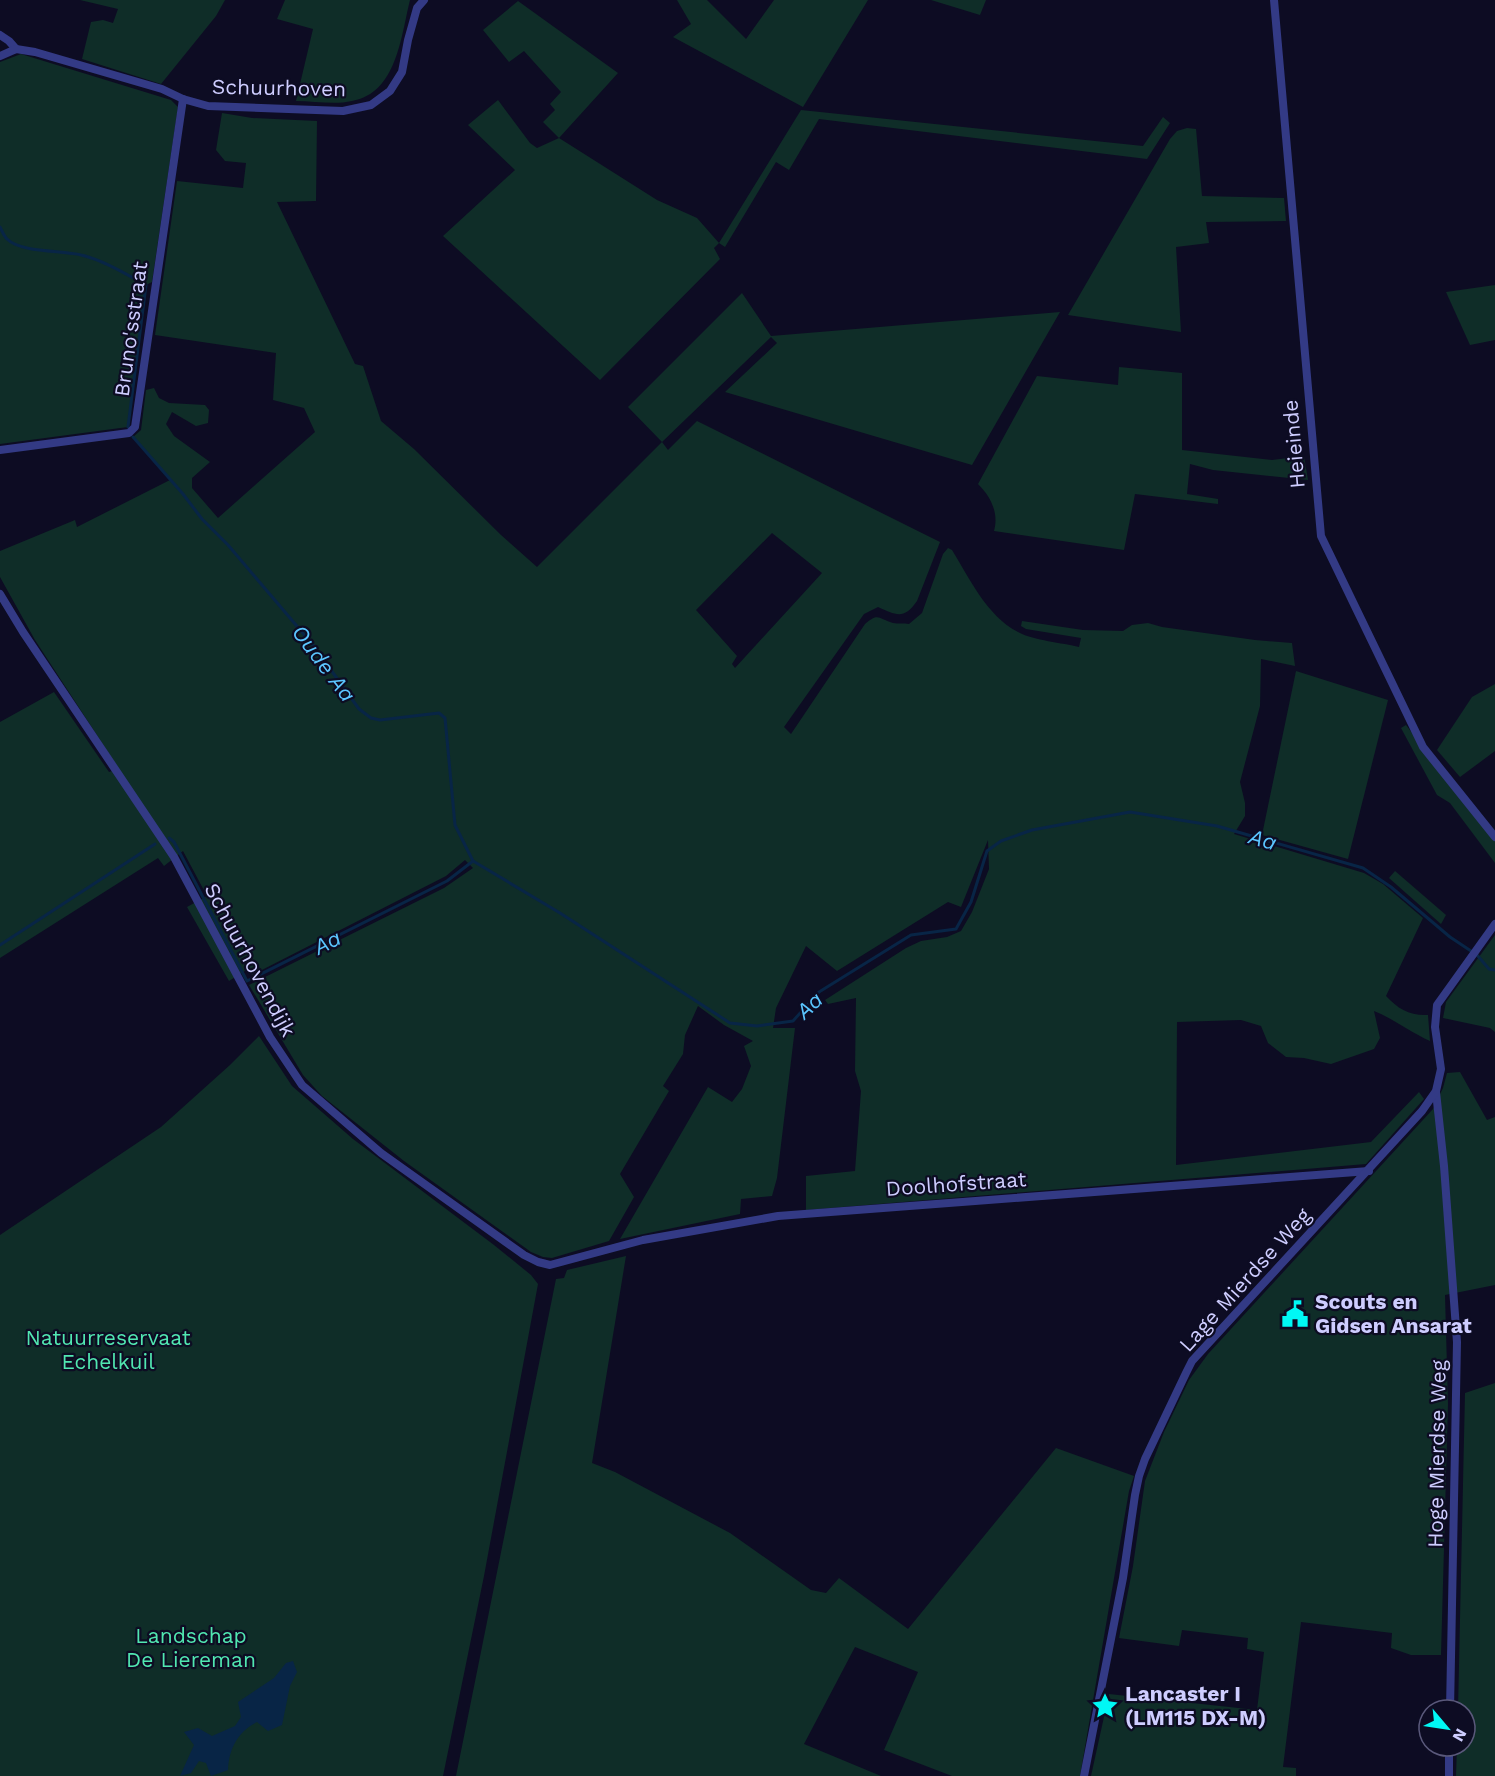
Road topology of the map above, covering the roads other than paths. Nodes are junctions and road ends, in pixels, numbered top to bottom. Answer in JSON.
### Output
{"nodes":[{"id":1,"x":424,"y":0,"type":"edge"},
{"id":2,"x":1274,"y":0,"type":"edge"},
{"id":3,"x":0,"y":35,"type":"edge"},
{"id":4,"x":16,"y":50,"type":"junction"},
{"id":5,"x":0,"y":56,"type":"edge"},
{"id":6,"x":183,"y":99,"type":"junction"},
{"id":7,"x":0,"y":450,"type":"edge"},
{"id":8,"x":0,"y":594,"type":"edge"},
{"id":9,"x":1495,"y":837,"type":"edge"},
{"id":10,"x":1495,"y":924,"type":"edge"},
{"id":11,"x":1436,"y":1091,"type":"junction"},
{"id":12,"x":1369,"y":1171,"type":"junction"},
{"id":13,"x":550,"y":1265,"type":"joint"},
{"id":14,"x":1450,"y":1698,"type":"edge"},
{"id":15,"x":1449,"y":1758,"type":"edge"},
{"id":16,"x":1084,"y":1776,"type":"edge"},
{"id":17,"x":1449,"y":1776,"type":"edge"}],
"edges":[{"from":1,"to":6,"type":"street","name":"Schuurhoven"},
{"from":2,"to":9,"type":"street","name":"Heieinde"},
{"from":3,"to":4,"type":"street"},
{"from":4,"to":5,"type":"street"},
{"from":4,"to":6,"type":"street","name":"Schuurhoven"},
{"from":6,"to":7,"type":"street","name":"Bruno'sstraat"},
{"from":8,"to":13,"type":"street","name":"Schuurhovendijk"},
{"from":10,"to":11,"type":"street","name":"Lage Mierdse Weg"},
{"from":11,"to":12,"type":"street","name":"Lage Mierdse Weg"},
{"from":11,"to":14,"type":"street","name":"Hoge Mierdse Weg"},
{"from":12,"to":13,"type":"street","name":"Doolhofstraat"},
{"from":12,"to":16,"type":"street","name":"Lage Mierdse Weg"},
{"from":15,"to":17,"type":"street"}]}
